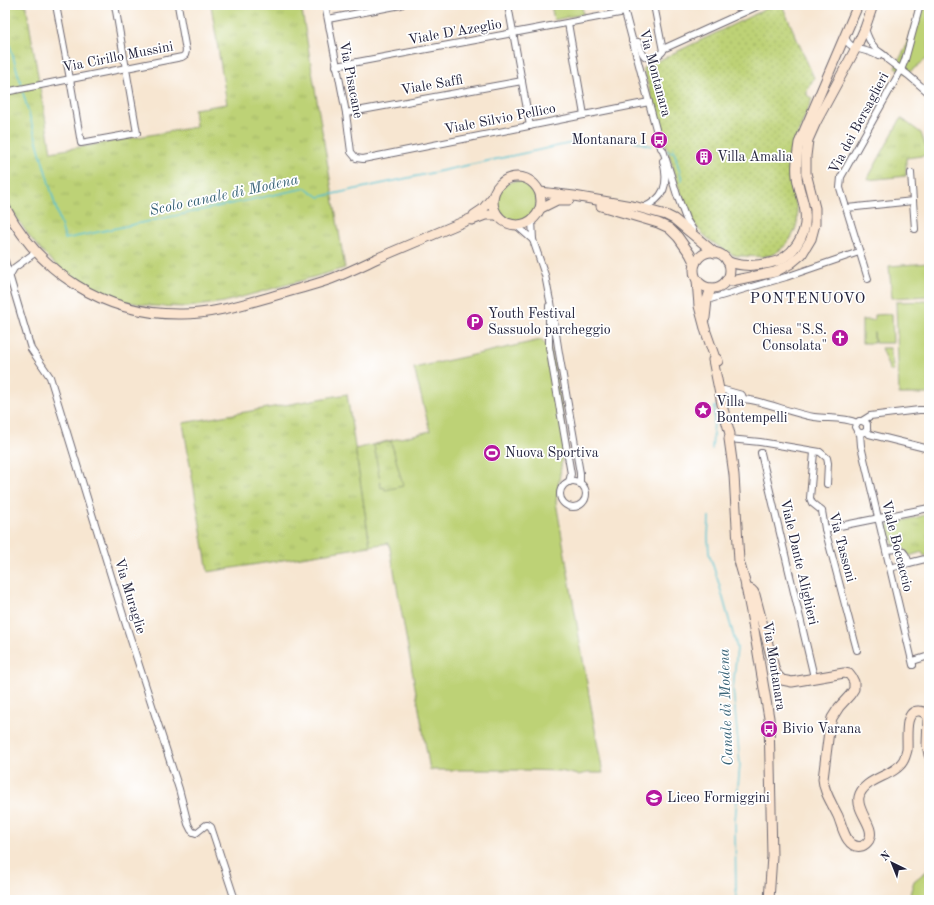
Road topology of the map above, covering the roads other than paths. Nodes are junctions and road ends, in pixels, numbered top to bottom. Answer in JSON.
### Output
{"nodes":[{"id":1,"x":56,"y":5,"type":"edge"},
{"id":2,"x":115,"y":5,"type":"edge"},
{"id":3,"x":178,"y":5,"type":"edge"},
{"id":4,"x":325,"y":5,"type":"edge"},
{"id":5,"x":401,"y":5,"type":"edge"},
{"id":6,"x":508,"y":5,"type":"edge"},
{"id":7,"x":654,"y":5,"type":"edge"},
{"id":8,"x":760,"y":5,"type":"edge"},
{"id":9,"x":858,"y":5,"type":"edge"},
{"id":10,"x":873,"y":5,"type":"edge"},
{"id":11,"x":920,"y":5,"type":"edge"},
{"id":12,"x":624,"y":8,"type":"edge"},
{"id":13,"x":328,"y":19,"type":"junction"},
{"id":14,"x":568,"y":23,"type":"junction"},
{"id":15,"x":865,"y":28,"type":"junction"},
{"id":16,"x":513,"y":33,"type":"junction"},
{"id":17,"x":846,"y":34,"type":"junction"},
{"id":18,"x":632,"y":41,"type":"junction"},
{"id":19,"x":663,"y":48,"type":"junction"},
{"id":20,"x":856,"y":48,"type":"junction"},
{"id":21,"x":888,"y":60,"type":"junction"},
{"id":22,"x":336,"y":66,"type":"junction"},
{"id":23,"x":126,"y":68,"type":"junction"},
{"id":24,"x":901,"y":70,"type":"junction"},
{"id":25,"x":70,"y":79,"type":"junction"},
{"id":26,"x":522,"y":81,"type":"junction"},
{"id":27,"x":5,"y":92,"type":"edge"},
{"id":28,"x":929,"y":93,"type":"edge"},
{"id":29,"x":649,"y":102,"type":"junction"},
{"id":30,"x":346,"y":113,"type":"junction"},
{"id":31,"x":584,"y":115,"type":"junction"},
{"id":32,"x":530,"y":126,"type":"junction"},
{"id":33,"x":661,"y":148,"type":"junction"},
{"id":34,"x":356,"y":158,"type":"joint"},
{"id":35,"x":911,"y":173,"type":"dead end"},
{"id":36,"x":540,"y":192,"type":"junction"},
{"id":37,"x":493,"y":197,"type":"junction"},
{"id":38,"x":913,"y":201,"type":"junction"},
{"id":39,"x":5,"y":207,"type":"edge"},
{"id":40,"x":540,"y":208,"type":"junction"},
{"id":41,"x":642,"y":208,"type":"junction"},
{"id":42,"x":847,"y":208,"type":"junction"},
{"id":43,"x":497,"y":215,"type":"junction"},
{"id":44,"x":470,"y":219,"type":"junction"},
{"id":45,"x":532,"y":220,"type":"junction"},
{"id":46,"x":516,"y":225,"type":"junction"},
{"id":47,"x":915,"y":228,"type":"dead end"},
{"id":48,"x":693,"y":235,"type":"junction"},
{"id":49,"x":533,"y":240,"type":"junction"},
{"id":50,"x":36,"y":252,"type":"junction"},
{"id":51,"x":859,"y":252,"type":"junction"},
{"id":52,"x":715,"y":253,"type":"junction"},
{"id":53,"x":5,"y":261,"type":"edge"},
{"id":54,"x":727,"y":261,"type":"junction"},
{"id":55,"x":695,"y":264,"type":"junction"},
{"id":56,"x":10,"y":275,"type":"junction"},
{"id":57,"x":868,"y":279,"type":"dead end"},
{"id":58,"x":697,"y":280,"type":"junction"},
{"id":59,"x":726,"y":281,"type":"junction"},
{"id":60,"x":711,"y":288,"type":"junction"},
{"id":61,"x":550,"y":300,"type":"junction"},
{"id":62,"x":707,"y":300,"type":"junction"},
{"id":63,"x":704,"y":325,"type":"junction"},
{"id":64,"x":724,"y":396,"type":"junction"},
{"id":65,"x":929,"y":410,"type":"edge"},
{"id":66,"x":859,"y":422,"type":"junction"},
{"id":67,"x":867,"y":430,"type":"junction"},
{"id":68,"x":860,"y":433,"type":"junction"},
{"id":69,"x":729,"y":439,"type":"junction"},
{"id":70,"x":929,"y":449,"type":"edge"},
{"id":71,"x":814,"y":452,"type":"junction"},
{"id":72,"x":761,"y":453,"type":"dead end"},
{"id":73,"x":569,"y":482,"type":"junction"},
{"id":74,"x":580,"y":484,"type":"junction"},
{"id":75,"x":827,"y":484,"type":"dead end"},
{"id":76,"x":929,"y":508,"type":"edge"},
{"id":77,"x":878,"y":518,"type":"junction"},
{"id":78,"x":825,"y":529,"type":"junction"},
{"id":79,"x":886,"y":550,"type":"junction"},
{"id":80,"x":929,"y":558,"type":"edge"},
{"id":81,"x":909,"y":563,"type":"junction"},
{"id":82,"x":890,"y":568,"type":"junction"},
{"id":83,"x":746,"y":588,"type":"junction"},
{"id":84,"x":857,"y":650,"type":"dead end"},
{"id":85,"x":929,"y":656,"type":"edge"},
{"id":86,"x":814,"y":677,"type":"junction"},
{"id":87,"x":929,"y":755,"type":"edge"},
{"id":88,"x":235,"y":900,"type":"edge"},
{"id":89,"x":769,"y":900,"type":"edge"}],
"edges":[{"from":1,"to":25,"type":"street"},
{"from":2,"to":23,"type":"street"},
{"from":3,"to":23,"type":"street","name":"Via Cirillo Mussini"},
{"from":4,"to":13,"type":"street","name":"Via Pisacane"},
{"from":5,"to":13,"type":"street"},
{"from":6,"to":16,"type":"street"},
{"from":7,"to":19,"type":"street"},
{"from":8,"to":19,"type":"street"},
{"from":9,"to":17,"type":"main road"},
{"from":10,"to":15,"type":"main road"},
{"from":11,"to":24,"type":"street","name":"Via dei Bersaglieri"},
{"from":12,"to":14,"type":"street","name":"Viale D'Azeglio"},
{"from":12,"to":18,"type":"street","name":"Via Montanara"},
{"from":13,"to":22,"type":"street","name":"Via Pisacane"},
{"from":14,"to":16,"type":"street","name":"Viale D'Azeglio"},
{"from":14,"to":31,"type":"street"},
{"from":15,"to":20,"type":"main road"},
{"from":15,"to":21,"type":"street"},
{"from":16,"to":22,"type":"street","name":"Viale D'Azeglio"},
{"from":16,"to":26,"type":"street"},
{"from":17,"to":20,"type":"street"},
{"from":17,"to":54,"type":"main road"},
{"from":18,"to":19,"type":"street"},
{"from":18,"to":29,"type":"street","name":"Via Montanara"},
{"from":20,"to":21,"type":"street"},
{"from":20,"to":59,"type":"main road"},
{"from":21,"to":24,"type":"street"},
{"from":22,"to":30,"type":"street","name":"Via Pisacane"},
{"from":23,"to":25,"type":"street","name":"Via Cirillo Mussini"},
{"from":23,"to":25,"type":"street"},
{"from":24,"to":28,"type":"street"},
{"from":24,"to":42,"type":"street","name":"Via dei Bersaglieri"},
{"from":25,"to":27,"type":"street","name":"Via Cirillo Mussini"},
{"from":26,"to":30,"type":"street","name":"Viale Saffi"},
{"from":26,"to":32,"type":"street"},
{"from":29,"to":31,"type":"street","name":"Viale Silvio Pellico"},
{"from":29,"to":33,"type":"street","name":"Via Montanara"},
{"from":30,"to":34,"type":"street","name":"Via Pisacane"},
{"from":31,"to":32,"type":"street","name":"Viale Silvio Pellico"},
{"from":32,"to":34,"type":"street","name":"Viale Silvio Pellico"},
{"from":33,"to":41,"type":"street","name":"Via Montanara"},
{"from":33,"to":48,"type":"street","name":"Via Montanara"},
{"from":35,"to":38,"type":"street"},
{"from":36,"to":37,"type":"main road"},
{"from":36,"to":40,"type":"main road"},
{"from":36,"to":41,"type":"main road"},
{"from":37,"to":43,"type":"main road"},
{"from":37,"to":44,"type":"main road"},
{"from":38,"to":42,"type":"street"},
{"from":38,"to":47,"type":"street"},
{"from":39,"to":50,"type":"main road"},
{"from":40,"to":45,"type":"main road"},
{"from":40,"to":55,"type":"main road"},
{"from":41,"to":48,"type":"main road"},
{"from":42,"to":51,"type":"street","name":"Via dei Bersaglieri"},
{"from":43,"to":44,"type":"main road"},
{"from":43,"to":46,"type":"main road"},
{"from":44,"to":50,"type":"main road"},
{"from":45,"to":46,"type":"main road"},
{"from":45,"to":49,"type":"street"},
{"from":46,"to":49,"type":"street"},
{"from":48,"to":52,"type":"main road"},
{"from":49,"to":61,"type":"street"},
{"from":50,"to":56,"type":"street"},
{"from":51,"to":57,"type":"street","name":"Via dei Bersaglieri"},
{"from":51,"to":62,"type":"street"},
{"from":52,"to":54,"type":"main road"},
{"from":52,"to":55,"type":"main road"},
{"from":53,"to":56,"type":"street","name":"Via Muraglie"},
{"from":54,"to":59,"type":"main road"},
{"from":55,"to":58,"type":"main road"},
{"from":56,"to":88,"type":"street","name":"Via Muraglie"},
{"from":58,"to":60,"type":"main road"},
{"from":58,"to":63,"type":"main road","name":"Via Montanara"},
{"from":59,"to":60,"type":"main road"},
{"from":60,"to":62,"type":"main road","name":"Via Montanara"},
{"from":61,"to":73,"type":"street"},
{"from":61,"to":74,"type":"street"},
{"from":62,"to":63,"type":"main road","name":"Via Montanara"},
{"from":63,"to":64,"type":"main road","name":"Via Montanara"},
{"from":64,"to":66,"type":"street"},
{"from":64,"to":69,"type":"main road","name":"Via Montanara"},
{"from":65,"to":66,"type":"street"},
{"from":66,"to":67,"type":"street"},
{"from":66,"to":68,"type":"street"},
{"from":67,"to":68,"type":"street"},
{"from":67,"to":70,"type":"street"},
{"from":68,"to":77,"type":"street","name":"Viale Boccaccio"},
{"from":69,"to":71,"type":"street"},
{"from":69,"to":83,"type":"main road","name":"Via Montanara"},
{"from":71,"to":75,"type":"street"},
{"from":71,"to":78,"type":"street","name":"Via Tassoni"},
{"from":72,"to":86,"type":"street","name":"Viale Dante Alighieri"},
{"from":73,"to":74,"type":"street"},
{"from":73,"to":74,"type":"street"},
{"from":76,"to":77,"type":"street"},
{"from":77,"to":78,"type":"street"},
{"from":77,"to":79,"type":"street","name":"Viale Boccaccio"},
{"from":78,"to":84,"type":"street","name":"Via Tassoni"},
{"from":79,"to":81,"type":"street"},
{"from":79,"to":82,"type":"street","name":"Viale Boccaccio"},
{"from":80,"to":81,"type":"street"},
{"from":81,"to":82,"type":"street"},
{"from":82,"to":85,"type":"street","name":"Viale Boccaccio"},
{"from":83,"to":86,"type":"main road"},
{"from":83,"to":89,"type":"main road","name":"Via Montanara"},
{"from":86,"to":87,"type":"main road"}]}
